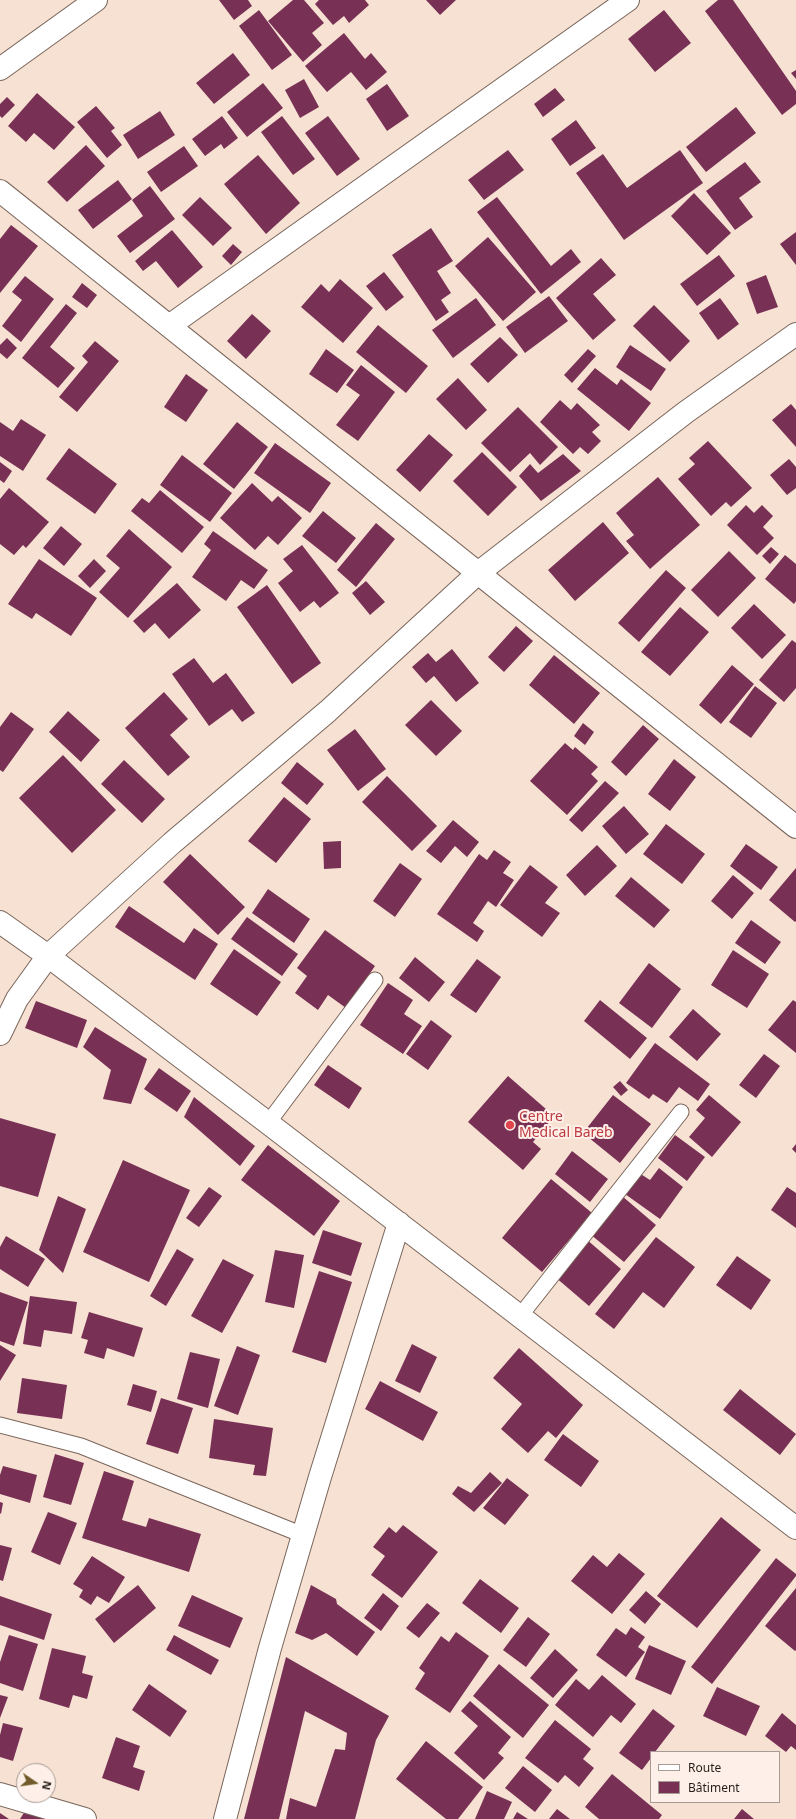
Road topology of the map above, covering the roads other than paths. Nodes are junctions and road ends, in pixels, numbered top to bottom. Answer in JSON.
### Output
{"nodes":[{"id":1,"x":96,"y":0,"type":"edge"},
{"id":2,"x":628,"y":0,"type":"edge"},
{"id":3,"x":0,"y":69,"type":"edge"},
{"id":4,"x":0,"y":191,"type":"edge"},
{"id":5,"x":169,"y":326,"type":"junction"},
{"id":6,"x":796,"y":334,"type":"edge"},
{"id":7,"x":478,"y":573,"type":"junction"},
{"id":8,"x":796,"y":827,"type":"edge"},
{"id":9,"x":0,"y":922,"type":"edge"},
{"id":10,"x":48,"y":956,"type":"junction"},
{"id":11,"x":375,"y":980,"type":"dead end"},
{"id":12,"x":0,"y":1034,"type":"edge"},
{"id":13,"x":681,"y":1112,"type":"dead end"},
{"id":14,"x":268,"y":1123,"type":"junction"},
{"id":15,"x":399,"y":1223,"type":"junction"},
{"id":16,"x":520,"y":1316,"type":"junction"},
{"id":17,"x":0,"y":1425,"type":"edge"},
{"id":18,"x":796,"y":1528,"type":"edge"},
{"id":19,"x":303,"y":1535,"type":"junction"},
{"id":20,"x":0,"y":1794,"type":"edge"},
{"id":21,"x":85,"y":1819,"type":"edge"},
{"id":22,"x":225,"y":1819,"type":"edge"}],
"edges":[{"from":1,"to":3,"type":"street"},
{"from":2,"to":5,"type":"street"},
{"from":4,"to":5,"type":"street"},
{"from":5,"to":7,"type":"street"},
{"from":6,"to":7,"type":"street"},
{"from":7,"to":8,"type":"street"},
{"from":7,"to":10,"type":"street"},
{"from":9,"to":10,"type":"street"},
{"from":10,"to":12,"type":"street"},
{"from":10,"to":14,"type":"street"},
{"from":11,"to":14,"type":"lane"},
{"from":13,"to":16,"type":"lane"},
{"from":14,"to":15,"type":"street"},
{"from":15,"to":16,"type":"street"},
{"from":15,"to":19,"type":"street"},
{"from":16,"to":18,"type":"street"},
{"from":17,"to":19,"type":"lane"},
{"from":19,"to":22,"type":"street"},
{"from":20,"to":21,"type":"street"}]}
